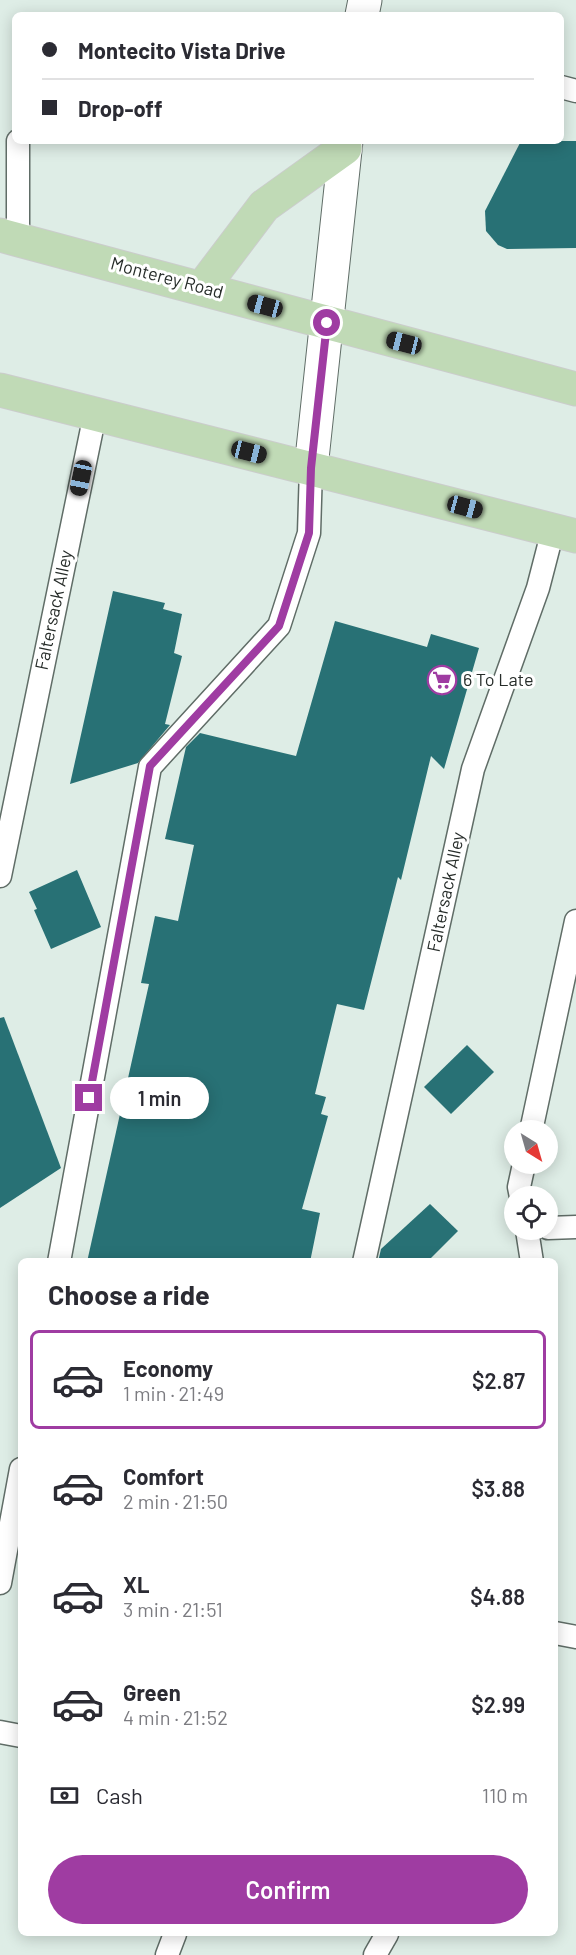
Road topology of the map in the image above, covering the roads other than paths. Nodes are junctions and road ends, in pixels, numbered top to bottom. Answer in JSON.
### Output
{"nodes":[{"id":1,"x":18,"y":144,"type":"edge"},
{"id":2,"x":345,"y":145,"type":"edge"},
{"id":3,"x":9,"y":237,"type":"edge"},
{"id":4,"x":202,"y":288,"type":"junction"},
{"id":5,"x":327,"y":323,"type":"junction"},
{"id":6,"x":576,"y":389,"type":"edge"},
{"id":7,"x":0,"y":390,"type":"edge"},
{"id":8,"x":95,"y":414,"type":"junction"},
{"id":9,"x":311,"y":468,"type":"junction"},
{"id":10,"x":564,"y":533,"type":"edge"},
{"id":11,"x":0,"y":876,"type":"edge"},
{"id":12,"x":576,"y":921,"type":"edge"},
{"id":13,"x":533,"y":1120,"type":"edge"},
{"id":14,"x":558,"y":1227,"type":"edge"},
{"id":15,"x":576,"y":1227,"type":"edge"},
{"id":16,"x":529,"y":1240,"type":"edge"},
{"id":17,"x":60,"y":1258,"type":"edge"},
{"id":18,"x":365,"y":1258,"type":"edge"},
{"id":19,"x":531,"y":1258,"type":"edge"},
{"id":20,"x":18,"y":1485,"type":"edge"},
{"id":21,"x":0,"y":1583,"type":"edge"},
{"id":22,"x":558,"y":1634,"type":"edge"},
{"id":23,"x":576,"y":1637,"type":"edge"},
{"id":24,"x":0,"y":1732,"type":"edge"},
{"id":25,"x":18,"y":1735,"type":"edge"},
{"id":26,"x":174,"y":1936,"type":"edge"},
{"id":27,"x":167,"y":1955,"type":"edge"}],
"edges":[{"from":1,"to":3,"type":"lane"},
{"from":2,"to":4,"type":"main road"},
{"from":2,"to":5,"type":"street"},
{"from":3,"to":4,"type":"main road","name":"Monterey Road"},
{"from":4,"to":5,"type":"main road","name":"Monterey Road"},
{"from":5,"to":6,"type":"main road","name":"Monterey Road"},
{"from":5,"to":9,"type":"street"},
{"from":7,"to":8,"type":"main road"},
{"from":8,"to":9,"type":"main road"},
{"from":8,"to":11,"type":"lane","name":"Faltersack Alley"},
{"from":9,"to":10,"type":"main road"},
{"from":9,"to":17,"type":"lane"},
{"from":10,"to":18,"type":"lane","name":"Faltersack Alley"},
{"from":12,"to":13,"type":"lane"},
{"from":14,"to":15,"type":"lane"},
{"from":16,"to":19,"type":"lane"},
{"from":20,"to":21,"type":"lane"},
{"from":22,"to":23,"type":"lane"},
{"from":24,"to":25,"type":"lane"},
{"from":26,"to":27,"type":"lane"}]}
